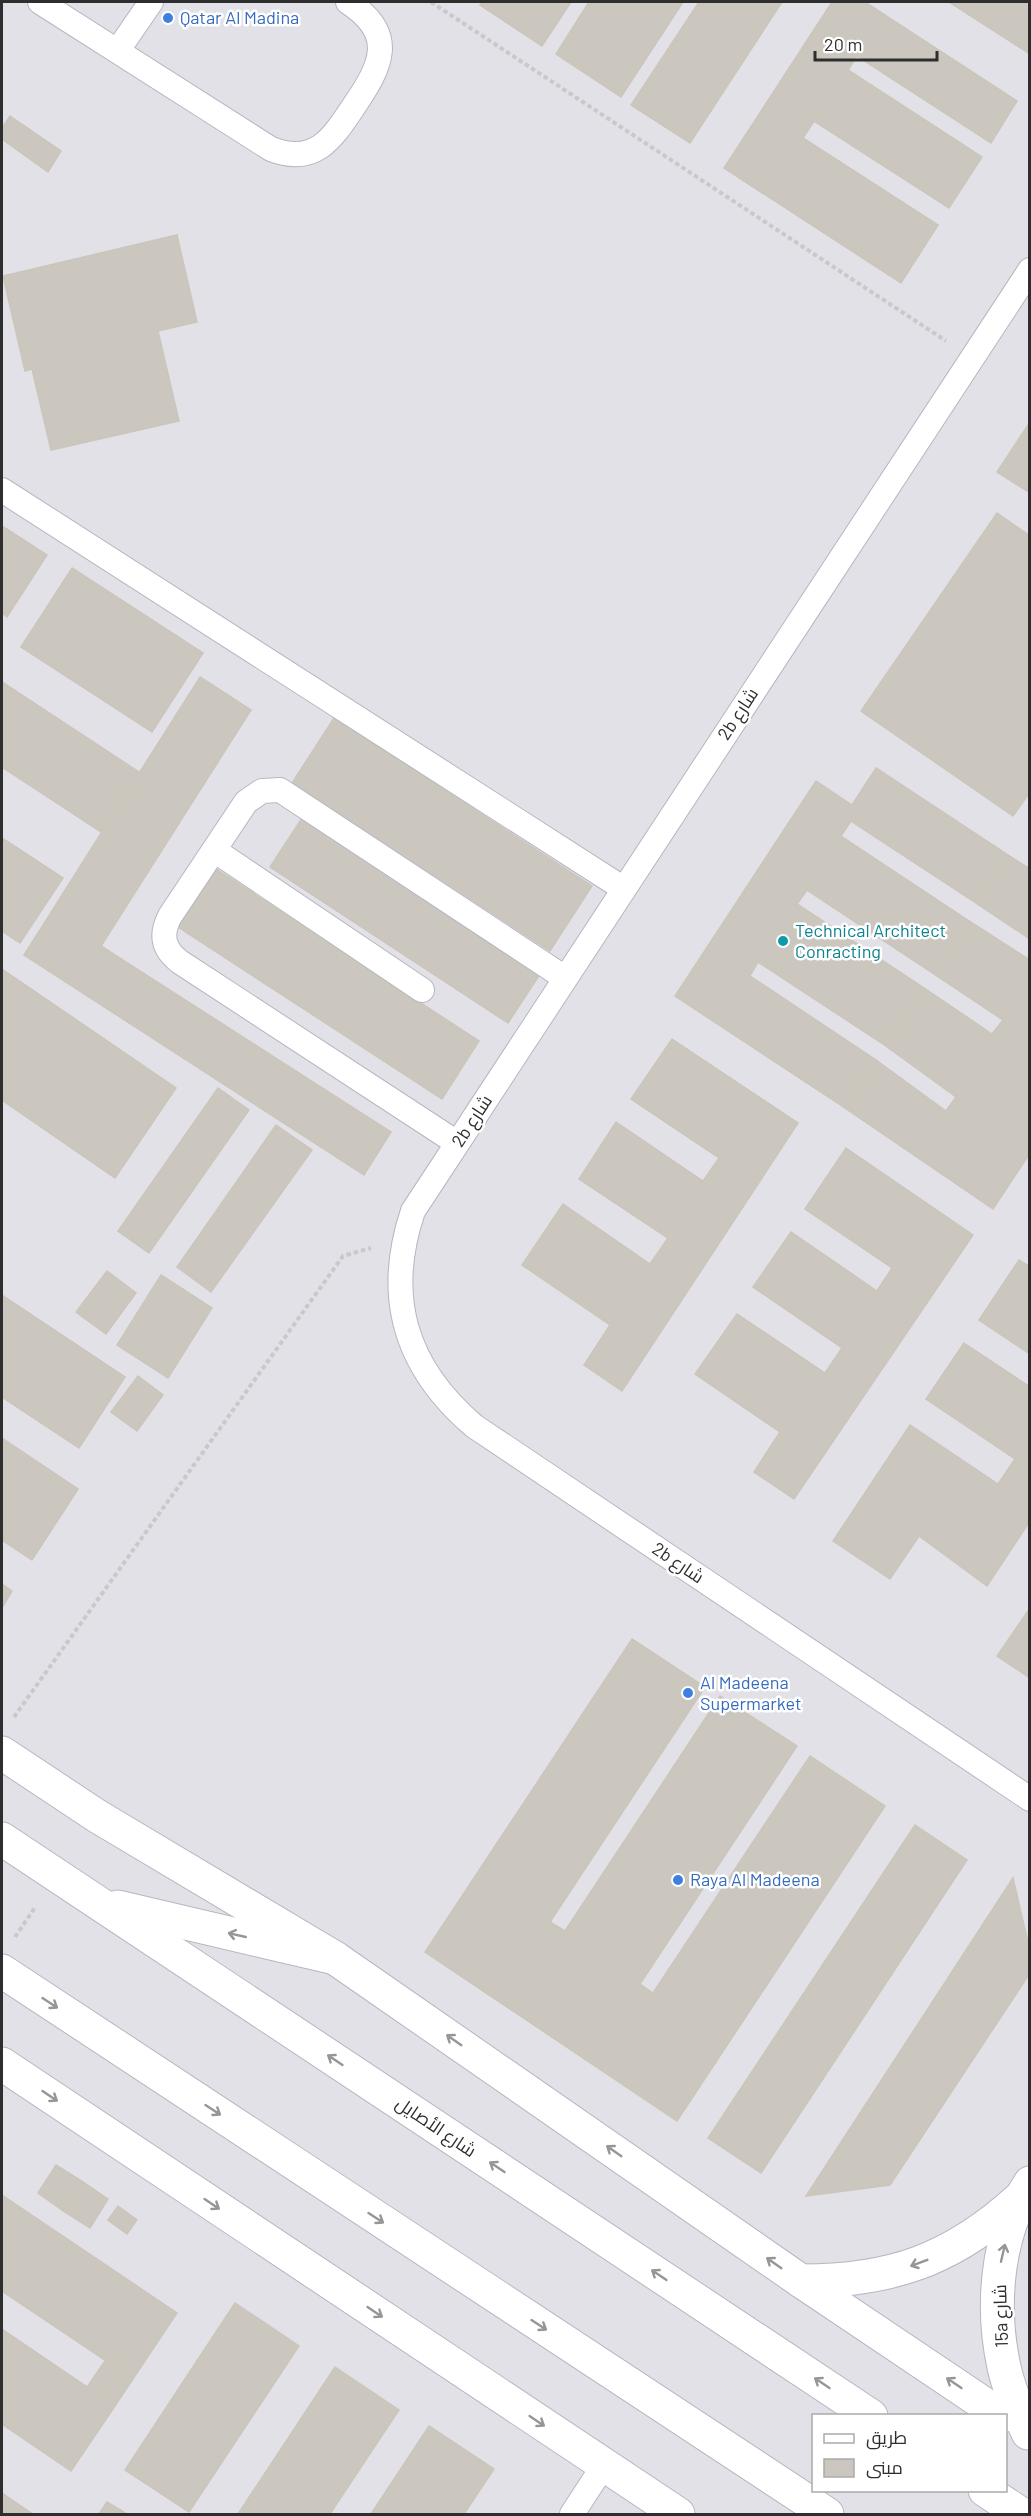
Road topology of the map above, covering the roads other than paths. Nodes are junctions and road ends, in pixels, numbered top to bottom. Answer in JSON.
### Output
{"nodes":[{"id":1,"x":40,"y":2,"type":"edge"},
{"id":2,"x":151,"y":2,"type":"edge"},
{"id":3,"x":348,"y":2,"type":"edge"},
{"id":4,"x":118,"y":50,"type":"junction"},
{"id":5,"x":1029,"y":270,"type":"edge"},
{"id":6,"x":2,"y":489,"type":"edge"},
{"id":7,"x":214,"y":850,"type":"junction"},
{"id":8,"x":624,"y":889,"type":"junction"},
{"id":9,"x":565,"y":978,"type":"junction"},
{"id":10,"x":422,"y":990,"type":"dead end"},
{"id":11,"x":457,"y":1143,"type":"junction"},
{"id":12,"x":5,"y":1739,"type":"edge"},
{"id":13,"x":1029,"y":1798,"type":"edge"},
{"id":14,"x":2,"y":1839,"type":"edge"},
{"id":15,"x":98,"y":1903,"type":"junction"},
{"id":16,"x":335,"y":1958,"type":"junction"},
{"id":17,"x":2,"y":1971,"type":"edge"},
{"id":18,"x":2,"y":2064,"type":"edge"},
{"id":19,"x":1025,"y":2190,"type":"edge"},
{"id":20,"x":801,"y":2281,"type":"junction"},
{"id":21,"x":869,"y":2414,"type":"edge"},
{"id":22,"x":1000,"y":2414,"type":"edge"},
{"id":23,"x":1016,"y":2425,"type":"edge"},
{"id":24,"x":604,"y":2465,"type":"junction"},
{"id":25,"x":988,"y":2492,"type":"edge"},
{"id":26,"x":572,"y":2514,"type":"edge"},
{"id":27,"x":678,"y":2514,"type":"edge"},
{"id":28,"x":827,"y":2514,"type":"edge"},
{"id":29,"x":1021,"y":2514,"type":"edge"}],
"edges":[{"from":1,"to":4,"type":"lane"},
{"from":2,"to":4,"type":"lane"},
{"from":3,"to":4,"type":"lane"},
{"from":5,"to":8,"type":"lane","name":"2b شارع"},
{"from":6,"to":8,"type":"lane"},
{"from":7,"to":9,"type":"lane"},
{"from":7,"to":10,"type":"lane"},
{"from":7,"to":11,"type":"lane"},
{"from":8,"to":9,"type":"lane","name":"2b شارع"},
{"from":9,"to":11,"type":"lane","name":"2b شارع"},
{"from":11,"to":13,"type":"lane","name":"2b شارع"},
{"from":12,"to":16,"type":"street"},
{"from":14,"to":15,"type":"street","name":"شارع الأصايل"},
{"from":16,"to":15,"type":"street","one_way":true},
{"from":21,"to":15,"type":"street","name":"شارع الأصايل","one_way":true},
{"from":20,"to":16,"type":"street","one_way":true},
{"from":17,"to":28,"type":"street","one_way":true},
{"from":18,"to":24,"type":"street","one_way":true},
{"from":19,"to":20,"type":"street","name":"15a شارع","one_way":true},
{"from":23,"to":19,"type":"street","name":"15a شارع","one_way":true},
{"from":22,"to":20,"type":"street","one_way":true},
{"from":24,"to":26,"type":"lane"},
{"from":24,"to":27,"type":"street"},
{"from":25,"to":29,"type":"street"}]}
